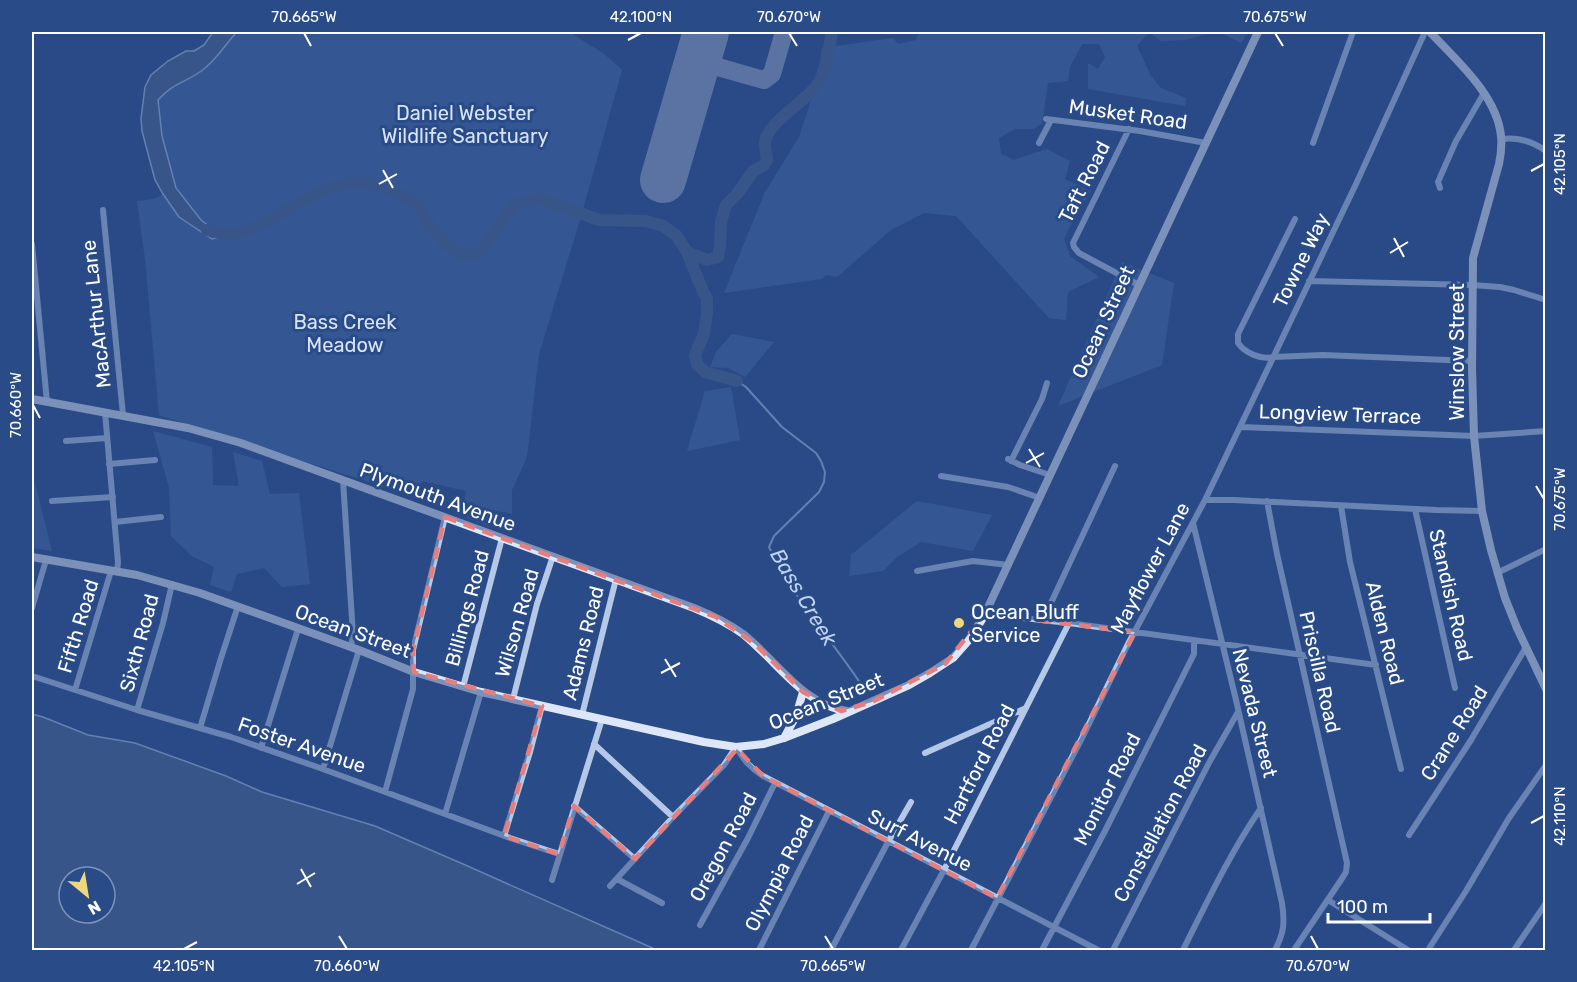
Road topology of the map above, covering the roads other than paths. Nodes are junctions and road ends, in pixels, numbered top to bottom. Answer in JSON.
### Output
{"nodes":[{"id":1,"x":1258,"y":32,"type":"edge"},
{"id":2,"x":1353,"y":32,"type":"edge"},
{"id":3,"x":1427,"y":32,"type":"edge"},
{"id":4,"x":1484,"y":93,"type":"junction"},
{"id":5,"x":1129,"y":129,"type":"junction"},
{"id":6,"x":1502,"y":139,"type":"junction"},
{"id":7,"x":1039,"y":143,"type":"dead end"},
{"id":8,"x":1206,"y":143,"type":"junction"},
{"id":9,"x":1313,"y":143,"type":"dead end"},
{"id":10,"x":1545,"y":151,"type":"edge"},
{"id":11,"x":1440,"y":188,"type":"dead end"},
{"id":12,"x":103,"y":210,"type":"dead end"},
{"id":13,"x":1295,"y":219,"type":"dead end"},
{"id":14,"x":32,"y":244,"type":"edge"},
{"id":15,"x":1309,"y":281,"type":"junction"},
{"id":16,"x":1138,"y":285,"type":"junction"},
{"id":17,"x":1472,"y":285,"type":"junction"},
{"id":18,"x":1545,"y":300,"type":"edge"},
{"id":19,"x":1273,"y":357,"type":"junction"},
{"id":20,"x":1472,"y":361,"type":"junction"},
{"id":21,"x":1047,"y":383,"type":"dead end"},
{"id":22,"x":32,"y":399,"type":"edge"},
{"id":23,"x":47,"y":402,"type":"junction"},
{"id":24,"x":105,"y":412,"type":"junction"},
{"id":25,"x":123,"y":415,"type":"junction"},
{"id":26,"x":1241,"y":427,"type":"junction"},
{"id":27,"x":1545,"y":431,"type":"edge"},
{"id":28,"x":1474,"y":436,"type":"junction"},
{"id":29,"x":107,"y":438,"type":"junction"},
{"id":30,"x":66,"y":441,"type":"dead end"},
{"id":31,"x":155,"y":460,"type":"dead end"},
{"id":32,"x":109,"y":464,"type":"junction"},
{"id":33,"x":1115,"y":466,"type":"dead end"},
{"id":34,"x":1050,"y":475,"type":"junction"},
{"id":35,"x":941,"y":476,"type":"dead end"},
{"id":36,"x":343,"y":480,"type":"junction"},
{"id":37,"x":112,"y":497,"type":"junction"},
{"id":38,"x":1040,"y":498,"type":"junction"},
{"id":39,"x":1204,"y":500,"type":"junction"},
{"id":40,"x":52,"y":501,"type":"dead end"},
{"id":41,"x":1267,"y":501,"type":"junction"},
{"id":42,"x":1341,"y":506,"type":"junction"},
{"id":43,"x":1415,"y":509,"type":"junction"},
{"id":44,"x":1482,"y":511,"type":"junction"},
{"id":45,"x":161,"y":517,"type":"dead end"},
{"id":46,"x":445,"y":517,"type":"junction"},
{"id":47,"x":115,"y":522,"type":"junction"},
{"id":48,"x":1193,"y":523,"type":"junction"},
{"id":49,"x":502,"y":538,"type":"junction"},
{"id":50,"x":1545,"y":549,"type":"edge"},
{"id":51,"x":554,"y":556,"type":"junction"},
{"id":52,"x":32,"y":557,"type":"edge"},
{"id":53,"x":46,"y":560,"type":"junction"},
{"id":54,"x":1009,"y":565,"type":"junction"},
{"id":55,"x":917,"y":571,"type":"dead end"},
{"id":56,"x":114,"y":572,"type":"junction"},
{"id":57,"x":1497,"y":573,"type":"junction"},
{"id":58,"x":616,"y":579,"type":"junction"},
{"id":59,"x":172,"y":584,"type":"junction"},
{"id":60,"x":238,"y":606,"type":"junction"},
{"id":61,"x":32,"y":608,"type":"edge"},
{"id":62,"x":985,"y":614,"type":"junction"},
{"id":63,"x":1043,"y":620,"type":"junction"},
{"id":64,"x":1069,"y":623,"type":"junction"},
{"id":65,"x":298,"y":629,"type":"junction"},
{"id":66,"x":1135,"y":632,"type":"junction"},
{"id":67,"x":1194,"y":640,"type":"junction"},
{"id":68,"x":1222,"y":645,"type":"junction"},
{"id":69,"x":1526,"y":647,"type":"junction"},
{"id":70,"x":355,"y":649,"type":"junction"},
{"id":71,"x":1300,"y":654,"type":"junction"},
{"id":72,"x":1376,"y":665,"type":"junction"},
{"id":73,"x":414,"y":672,"type":"junction"},
{"id":74,"x":32,"y":676,"type":"edge"},
{"id":75,"x":463,"y":687,"type":"junction"},
{"id":76,"x":1455,"y":688,"type":"dead end"},
{"id":77,"x":1545,"y":689,"type":"edge"},
{"id":78,"x":75,"y":690,"type":"junction"},
{"id":79,"x":481,"y":692,"type":"junction"},
{"id":80,"x":803,"y":692,"type":"junction"},
{"id":81,"x":513,"y":699,"type":"junction"},
{"id":82,"x":542,"y":706,"type":"junction"},
{"id":83,"x":1027,"y":708,"type":"junction"},
{"id":84,"x":137,"y":710,"type":"junction"},
{"id":85,"x":1239,"y":711,"type":"junction"},
{"id":86,"x":849,"y":712,"type":"junction"},
{"id":87,"x":582,"y":715,"type":"junction"},
{"id":88,"x":602,"y":719,"type":"junction"},
{"id":89,"x":200,"y":728,"type":"junction"},
{"id":90,"x":783,"y":738,"type":"junction"},
{"id":91,"x":594,"y":744,"type":"junction"},
{"id":92,"x":736,"y":747,"type":"junction"},
{"id":93,"x":261,"y":748,"type":"junction"},
{"id":94,"x":925,"y":753,"type":"dead end"},
{"id":95,"x":1545,"y":765,"type":"edge"},
{"id":96,"x":323,"y":769,"type":"junction"},
{"id":97,"x":1401,"y":769,"type":"dead end"},
{"id":98,"x":775,"y":783,"type":"junction"},
{"id":99,"x":385,"y":792,"type":"junction"},
{"id":100,"x":911,"y":802,"type":"dead end"},
{"id":101,"x":574,"y":806,"type":"junction"},
{"id":102,"x":1261,"y":808,"type":"junction"},
{"id":103,"x":830,"y":811,"type":"junction"},
{"id":104,"x":445,"y":814,"type":"junction"},
{"id":105,"x":673,"y":817,"type":"junction"},
{"id":106,"x":1409,"y":835,"type":"dead end"},
{"id":107,"x":504,"y":836,"type":"junction"},
{"id":108,"x":888,"y":842,"type":"junction"},
{"id":109,"x":559,"y":854,"type":"junction"},
{"id":110,"x":635,"y":859,"type":"junction"},
{"id":111,"x":944,"y":870,"type":"junction"},
{"id":112,"x":617,"y":879,"type":"junction"},
{"id":113,"x":552,"y":880,"type":"dead end"},
{"id":114,"x":610,"y":886,"type":"dead end"},
{"id":115,"x":998,"y":898,"type":"junction"},
{"id":116,"x":1328,"y":900,"type":"junction"},
{"id":117,"x":662,"y":903,"type":"dead end"},
{"id":118,"x":1545,"y":903,"type":"edge"},
{"id":119,"x":700,"y":925,"type":"dead end"},
{"id":120,"x":1054,"y":927,"type":"junction"},
{"id":121,"x":1395,"y":947,"type":"edge"},
{"id":122,"x":759,"y":951,"type":"edge"},
{"id":123,"x":831,"y":951,"type":"edge"},
{"id":124,"x":901,"y":951,"type":"edge"},
{"id":125,"x":971,"y":951,"type":"edge"},
{"id":126,"x":1042,"y":951,"type":"edge"},
{"id":127,"x":1098,"y":951,"type":"edge"},
{"id":128,"x":1113,"y":951,"type":"edge"},
{"id":129,"x":1183,"y":951,"type":"edge"},
{"id":130,"x":1275,"y":951,"type":"edge"},
{"id":131,"x":1294,"y":951,"type":"edge"},
{"id":132,"x":1408,"y":951,"type":"edge"},
{"id":133,"x":1428,"y":951,"type":"edge"},
{"id":134,"x":1514,"y":951,"type":"edge"}],
"edges":[{"from":1,"to":8,"type":"main road","name":"Ocean Street"},
{"from":2,"to":9,"type":"street"},
{"from":3,"to":4,"type":"main road","name":"Winslow Street"},
{"from":3,"to":15,"type":"street","name":"Towne Way"},
{"from":4,"to":6,"type":"main road","name":"Winslow Street"},
{"from":4,"to":11,"type":"street"},
{"from":5,"to":7,"type":"street","name":"Musket Road"},
{"from":5,"to":8,"type":"street","name":"Musket Road"},
{"from":5,"to":16,"type":"street","name":"Taft Road"},
{"from":6,"to":10,"type":"street"},
{"from":6,"to":17,"type":"main road","name":"Winslow Street"},
{"from":8,"to":16,"type":"main road","name":"Ocean Street"},
{"from":12,"to":25,"type":"street","name":"MacArthur Lane"},
{"from":13,"to":19,"type":"street"},
{"from":14,"to":23,"type":"street"},
{"from":15,"to":17,"type":"street"},
{"from":15,"to":19,"type":"street","name":"Towne Way"},
{"from":16,"to":34,"type":"main road","name":"Ocean Street"},
{"from":17,"to":18,"type":"street"},
{"from":17,"to":20,"type":"main road","name":"Winslow Street"},
{"from":19,"to":20,"type":"street"},
{"from":19,"to":26,"type":"street","name":"Towne Way"},
{"from":20,"to":28,"type":"main road","name":"Winslow Street"},
{"from":21,"to":34,"type":"street"},
{"from":22,"to":23,"type":"main road","name":"Plymouth Avenue"},
{"from":23,"to":24,"type":"main road","name":"Plymouth Avenue"},
{"from":24,"to":25,"type":"main road","name":"Plymouth Avenue"},
{"from":24,"to":29,"type":"street","name":"Fifth Road"},
{"from":25,"to":36,"type":"main road","name":"Plymouth Avenue"},
{"from":26,"to":28,"type":"street","name":"Longview Terrace"},
{"from":26,"to":39,"type":"street","name":"Towne Way"},
{"from":27,"to":28,"type":"street","name":"Longview Terrace"},
{"from":28,"to":44,"type":"main road","name":"Winslow Street"},
{"from":29,"to":30,"type":"street"},
{"from":29,"to":32,"type":"street","name":"Fifth Road"},
{"from":31,"to":32,"type":"street"},
{"from":32,"to":37,"type":"street","name":"Fifth Road"},
{"from":33,"to":63,"type":"street"},
{"from":34,"to":38,"type":"main road","name":"Ocean Street"},
{"from":35,"to":38,"type":"street"},
{"from":36,"to":46,"type":"main road","name":"Plymouth Avenue"},
{"from":36,"to":70,"type":"street"},
{"from":37,"to":40,"type":"street"},
{"from":37,"to":47,"type":"street","name":"Fifth Road"},
{"from":38,"to":54,"type":"main road","name":"Ocean Street"},
{"from":39,"to":41,"type":"street","name":"Mayflower Lane"},
{"from":39,"to":48,"type":"street","name":"Mayflower Lane"},
{"from":41,"to":42,"type":"street","name":"Mayflower Lane"},
{"from":41,"to":71,"type":"street","name":"Priscilla Road"},
{"from":42,"to":43,"type":"street","name":"Mayflower Lane"},
{"from":42,"to":72,"type":"street","name":"Alden Road"},
{"from":43,"to":44,"type":"street","name":"Mayflower Lane"},
{"from":43,"to":76,"type":"street","name":"Standish Road"},
{"from":44,"to":57,"type":"main road","name":"Winslow Street"},
{"from":45,"to":47,"type":"street"},
{"from":46,"to":49,"type":"main road","name":"Plymouth Avenue"},
{"from":46,"to":73,"type":"street"},
{"from":47,"to":56,"type":"street","name":"Fifth Road"},
{"from":48,"to":66,"type":"street","name":"Mayflower Lane"},
{"from":48,"to":68,"type":"street","name":"Nevada Street"},
{"from":49,"to":51,"type":"main road","name":"Plymouth Avenue"},
{"from":49,"to":75,"type":"street","name":"Billings Road"},
{"from":50,"to":57,"type":"street"},
{"from":51,"to":58,"type":"main road","name":"Plymouth Avenue"},
{"from":51,"to":81,"type":"street","name":"Wilson Road"},
{"from":52,"to":53,"type":"main road","name":"Ocean Street"},
{"from":53,"to":56,"type":"main road","name":"Ocean Street"},
{"from":53,"to":61,"type":"street"},
{"from":54,"to":55,"type":"street"},
{"from":54,"to":62,"type":"main road","name":"Ocean Street"},
{"from":56,"to":59,"type":"main road","name":"Ocean Street"},
{"from":56,"to":78,"type":"street","name":"Fifth Road"},
{"from":57,"to":69,"type":"main road","name":"Winslow Street"},
{"from":58,"to":80,"type":"main road","name":"Plymouth Avenue"},
{"from":58,"to":87,"type":"street","name":"Adams Road"},
{"from":59,"to":60,"type":"main road","name":"Ocean Street"},
{"from":59,"to":84,"type":"street","name":"Sixth Road"},
{"from":60,"to":65,"type":"main road","name":"Ocean Street"},
{"from":60,"to":89,"type":"street"},
{"from":62,"to":63,"type":"street"},
{"from":62,"to":86,"type":"main road","name":"Ocean Street"},
{"from":63,"to":64,"type":"street"},
{"from":64,"to":66,"type":"street"},
{"from":64,"to":83,"type":"street","name":"Hartford Road"},
{"from":65,"to":70,"type":"main road","name":"Ocean Street"},
{"from":65,"to":93,"type":"street"},
{"from":66,"to":67,"type":"street"},
{"from":66,"to":115,"type":"street","name":"Mayflower Lane"},
{"from":67,"to":68,"type":"street"},
{"from":67,"to":120,"type":"street","name":"Monitor Road"},
{"from":68,"to":71,"type":"street"},
{"from":68,"to":85,"type":"street","name":"Nevada Street"},
{"from":69,"to":77,"type":"main road","name":"Winslow Street"},
{"from":69,"to":106,"type":"street","name":"Crane Road"},
{"from":70,"to":73,"type":"main road","name":"Ocean Street"},
{"from":70,"to":96,"type":"street"},
{"from":71,"to":72,"type":"street"},
{"from":71,"to":116,"type":"street","name":"Priscilla Road"},
{"from":72,"to":97,"type":"street","name":"Alden Road"},
{"from":73,"to":75,"type":"main road","name":"Ocean Street"},
{"from":73,"to":99,"type":"street"},
{"from":74,"to":78,"type":"street","name":"Foster Avenue"},
{"from":75,"to":79,"type":"main road","name":"Ocean Street"},
{"from":78,"to":84,"type":"street","name":"Foster Avenue"},
{"from":79,"to":81,"type":"main road","name":"Ocean Street"},
{"from":79,"to":104,"type":"street"},
{"from":80,"to":86,"type":"main road","name":"Plymouth Avenue"},
{"from":80,"to":90,"type":"main road"},
{"from":81,"to":82,"type":"main road","name":"Ocean Street"},
{"from":82,"to":87,"type":"main road","name":"Ocean Street"},
{"from":82,"to":107,"type":"street"},
{"from":83,"to":94,"type":"street"},
{"from":83,"to":111,"type":"street","name":"Hartford Road"},
{"from":84,"to":89,"type":"street","name":"Foster Avenue"},
{"from":85,"to":102,"type":"street","name":"Nevada Street"},
{"from":85,"to":128,"type":"street","name":"Constellation Road"},
{"from":86,"to":90,"type":"main road","name":"Ocean Street"},
{"from":87,"to":88,"type":"main road","name":"Ocean Street"},
{"from":88,"to":91,"type":"street"},
{"from":88,"to":92,"type":"main road","name":"Ocean Street"},
{"from":89,"to":93,"type":"street","name":"Foster Avenue"},
{"from":90,"to":92,"type":"main road","name":"Ocean Street"},
{"from":91,"to":101,"type":"street"},
{"from":91,"to":105,"type":"street"},
{"from":92,"to":98,"type":"street","name":"Surf Avenue"},
{"from":92,"to":105,"type":"street"},
{"from":93,"to":96,"type":"street","name":"Foster Avenue"},
{"from":95,"to":133,"type":"street"},
{"from":96,"to":99,"type":"street","name":"Foster Avenue"},
{"from":98,"to":103,"type":"street","name":"Surf Avenue"},
{"from":98,"to":119,"type":"street","name":"Oregon Road"},
{"from":99,"to":104,"type":"street","name":"Foster Avenue"},
{"from":100,"to":108,"type":"street"},
{"from":101,"to":109,"type":"street"},
{"from":101,"to":110,"type":"street"},
{"from":102,"to":129,"type":"street"},
{"from":102,"to":130,"type":"street","name":"Nevada Street"},
{"from":103,"to":108,"type":"street","name":"Surf Avenue"},
{"from":103,"to":122,"type":"street","name":"Olympia Road"},
{"from":104,"to":107,"type":"street","name":"Foster Avenue"},
{"from":105,"to":110,"type":"street"},
{"from":107,"to":109,"type":"street","name":"Foster Avenue"},
{"from":108,"to":111,"type":"street","name":"Surf Avenue"},
{"from":108,"to":123,"type":"street"},
{"from":109,"to":113,"type":"street"},
{"from":110,"to":112,"type":"street"},
{"from":111,"to":115,"type":"street","name":"Surf Avenue"},
{"from":111,"to":124,"type":"street","name":"Hartford Road"},
{"from":112,"to":114,"type":"street"},
{"from":112,"to":117,"type":"street"},
{"from":115,"to":120,"type":"street","name":"Surf Avenue"},
{"from":115,"to":125,"type":"street","name":"Mayflower Lane"},
{"from":116,"to":121,"type":"street"},
{"from":116,"to":131,"type":"street","name":"Priscilla Road"},
{"from":118,"to":134,"type":"street"},
{"from":120,"to":126,"type":"street","name":"Monitor Road"},
{"from":120,"to":127,"type":"street","name":"Surf Avenue"},
{"from":121,"to":132,"type":"street"}]}
